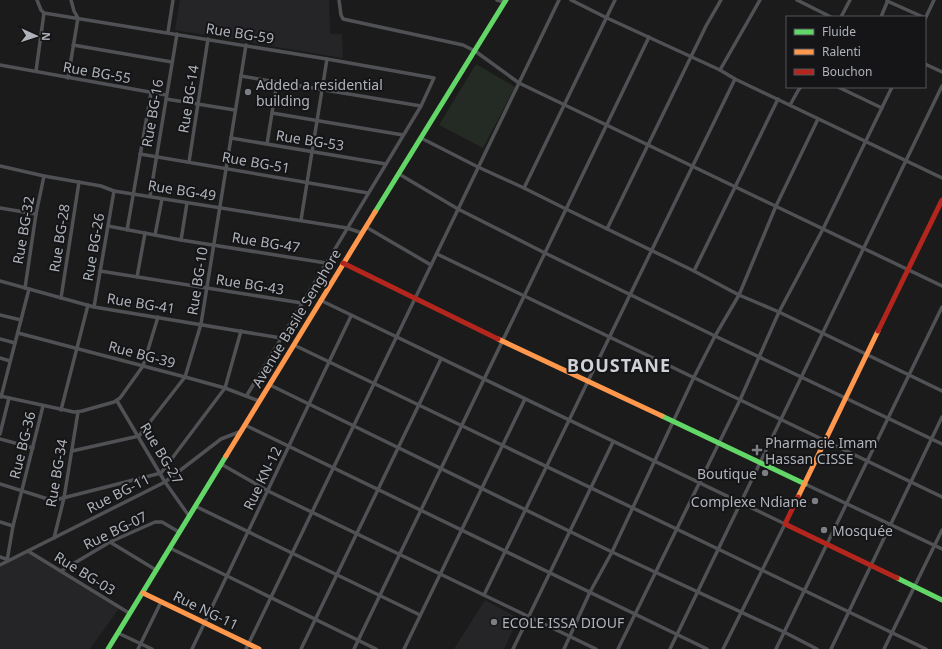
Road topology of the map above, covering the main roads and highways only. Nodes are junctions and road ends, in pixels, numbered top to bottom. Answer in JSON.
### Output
{"nodes":[{"id":1,"x":506,"y":1,"type":"edge"},
{"id":2,"x":942,"y":200,"type":"edge"},
{"id":3,"x":343,"y":263,"type":"junction"},
{"id":4,"x":805,"y":484,"type":"junction"},
{"id":5,"x":143,"y":592,"type":"junction"},
{"id":6,"x":942,"y":600,"type":"edge"},
{"id":7,"x":248,"y":646,"type":"edge"},
{"id":8,"x":108,"y":649,"type":"edge"},
{"id":9,"x":259,"y":649,"type":"edge"}],
"edges":[{"from":1,"to":3,"type":"main road","name":"Avenue Basile Senghore"},
{"from":2,"to":4,"type":"main road"},
{"from":3,"to":4,"type":"main road"},
{"from":3,"to":5,"type":"main road","name":"Avenue Basile Senghore"},
{"from":4,"to":6,"type":"main road"},
{"from":5,"to":7,"type":"main road","name":"Rue NG-11"},
{"from":5,"to":8,"type":"main road","name":"Avenue Basile Senghore"},
{"from":7,"to":9,"type":"main road","name":"Rue NG-11"}]}
